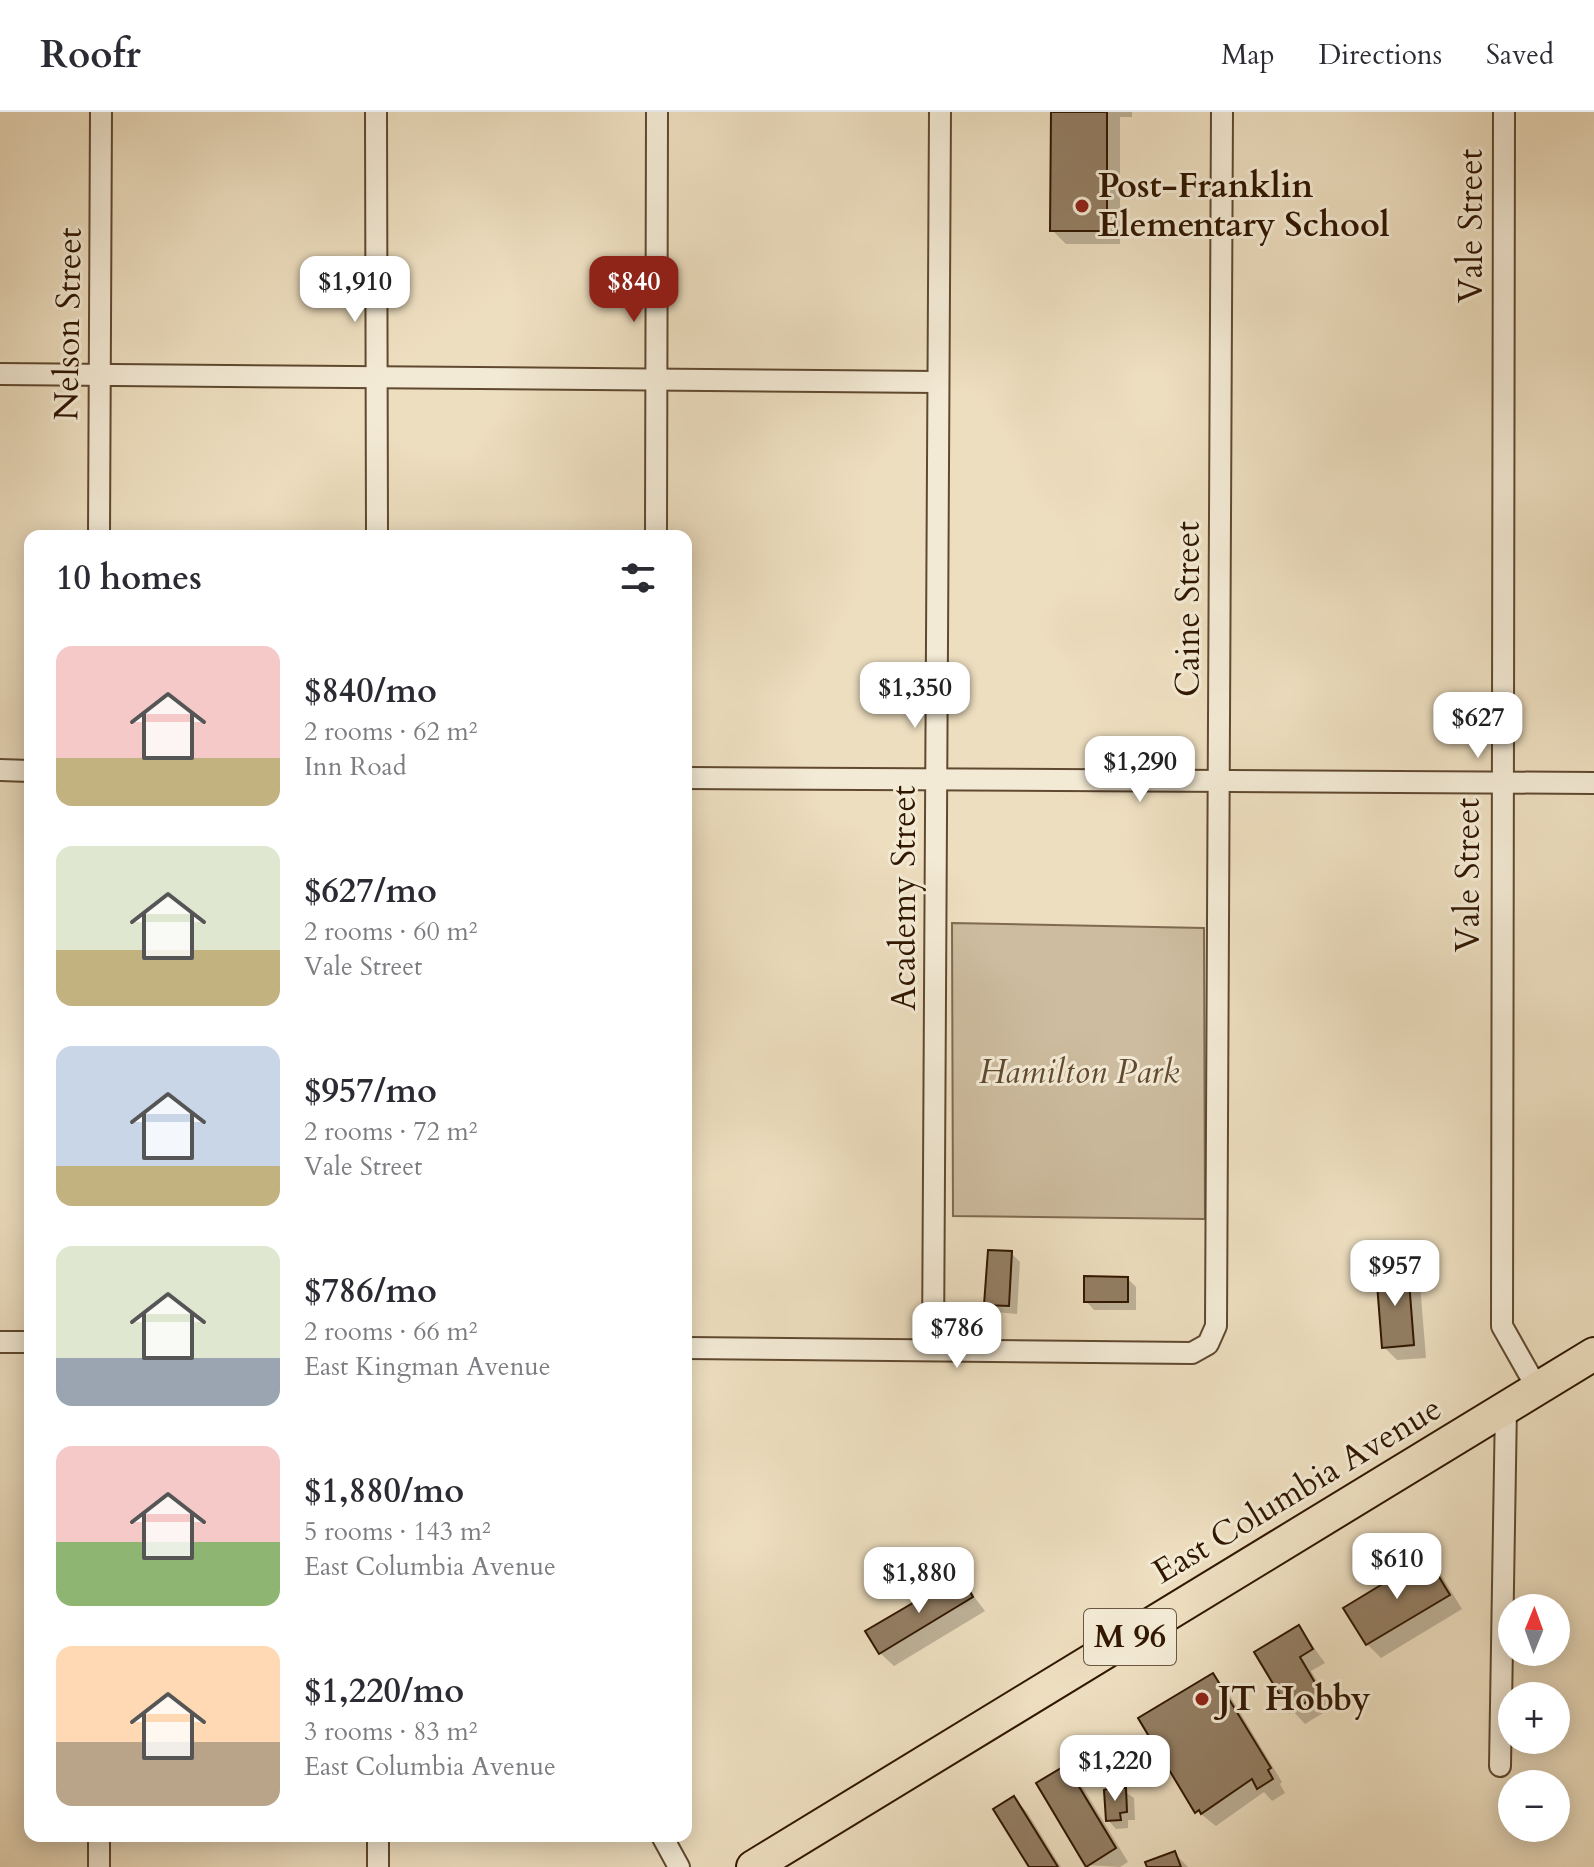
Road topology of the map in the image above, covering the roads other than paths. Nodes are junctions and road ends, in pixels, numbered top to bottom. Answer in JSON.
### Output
{"nodes":[{"id":1,"x":101,"y":112,"type":"edge"},
{"id":2,"x":376,"y":112,"type":"edge"},
{"id":3,"x":657,"y":112,"type":"edge"},
{"id":4,"x":940,"y":112,"type":"edge"},
{"id":5,"x":1222,"y":112,"type":"edge"},
{"id":6,"x":1504,"y":112,"type":"edge"},
{"id":7,"x":0,"y":374,"type":"edge"},
{"id":8,"x":99,"y":376,"type":"junction"},
{"id":9,"x":377,"y":378,"type":"junction"},
{"id":10,"x":655,"y":381,"type":"junction"},
{"id":11,"x":938,"y":382,"type":"junction"},
{"id":12,"x":99,"y":530,"type":"edge"},
{"id":13,"x":377,"y":530,"type":"edge"},
{"id":14,"x":656,"y":530,"type":"edge"},
{"id":15,"x":0,"y":770,"type":"edge"},
{"id":16,"x":24,"y":771,"type":"edge"},
{"id":17,"x":692,"y":778,"type":"edge"},
{"id":18,"x":937,"y":780,"type":"junction"},
{"id":19,"x":1219,"y":782,"type":"junction"},
{"id":20,"x":1500,"y":782,"type":"junction"},
{"id":21,"x":1594,"y":783,"type":"edge"},
{"id":22,"x":0,"y":1342,"type":"edge"},
{"id":23,"x":24,"y":1342,"type":"edge"},
{"id":24,"x":692,"y":1348,"type":"edge"},
{"id":25,"x":933,"y":1348,"type":"junction"},
{"id":26,"x":1594,"y":1354,"type":"edge"},
{"id":27,"x":1537,"y":1388,"type":"junction"},
{"id":28,"x":1506,"y":1406,"type":"junction"},
{"id":29,"x":1500,"y":1766,"type":"dead end"},
{"id":30,"x":99,"y":1842,"type":"edge"},
{"id":31,"x":378,"y":1842,"type":"edge"},
{"id":32,"x":665,"y":1842,"type":"edge"},
{"id":33,"x":99,"y":1867,"type":"edge"},
{"id":34,"x":378,"y":1867,"type":"edge"},
{"id":35,"x":679,"y":1867,"type":"edge"},
{"id":36,"x":753,"y":1867,"type":"edge"}],
"edges":[{"from":1,"to":8,"type":"street","name":"Nelson Street"},
{"from":2,"to":9,"type":"street"},
{"from":3,"to":10,"type":"street"},
{"from":4,"to":11,"type":"street","name":"Academy Street"},
{"from":5,"to":19,"type":"street","name":"Caine Street"},
{"from":6,"to":20,"type":"street","name":"Vale Street"},
{"from":7,"to":8,"type":"street"},
{"from":8,"to":9,"type":"street"},
{"from":8,"to":12,"type":"street","name":"Nelson Street"},
{"from":9,"to":10,"type":"street"},
{"from":9,"to":13,"type":"street"},
{"from":10,"to":11,"type":"street"},
{"from":10,"to":14,"type":"street"},
{"from":11,"to":18,"type":"street","name":"Academy Street"},
{"from":15,"to":16,"type":"street"},
{"from":17,"to":18,"type":"street"},
{"from":18,"to":19,"type":"street"},
{"from":18,"to":25,"type":"street","name":"Academy Street"},
{"from":19,"to":20,"type":"street"},
{"from":19,"to":25,"type":"street","name":"Caine Street"},
{"from":20,"to":21,"type":"street"},
{"from":20,"to":27,"type":"street","name":"Vale Street"},
{"from":22,"to":23,"type":"street"},
{"from":24,"to":25,"type":"street"},
{"from":26,"to":27,"type":"main road","name":"East Columbia Avenue","number":"M 96"},
{"from":27,"to":28,"type":"main road","name":"East Columbia Avenue","number":"M 96"},
{"from":28,"to":29,"type":"street"},
{"from":28,"to":36,"type":"main road","name":"East Columbia Avenue","number":"M 96"},
{"from":30,"to":33,"type":"street"},
{"from":31,"to":34,"type":"street"},
{"from":32,"to":35,"type":"street"}]}
